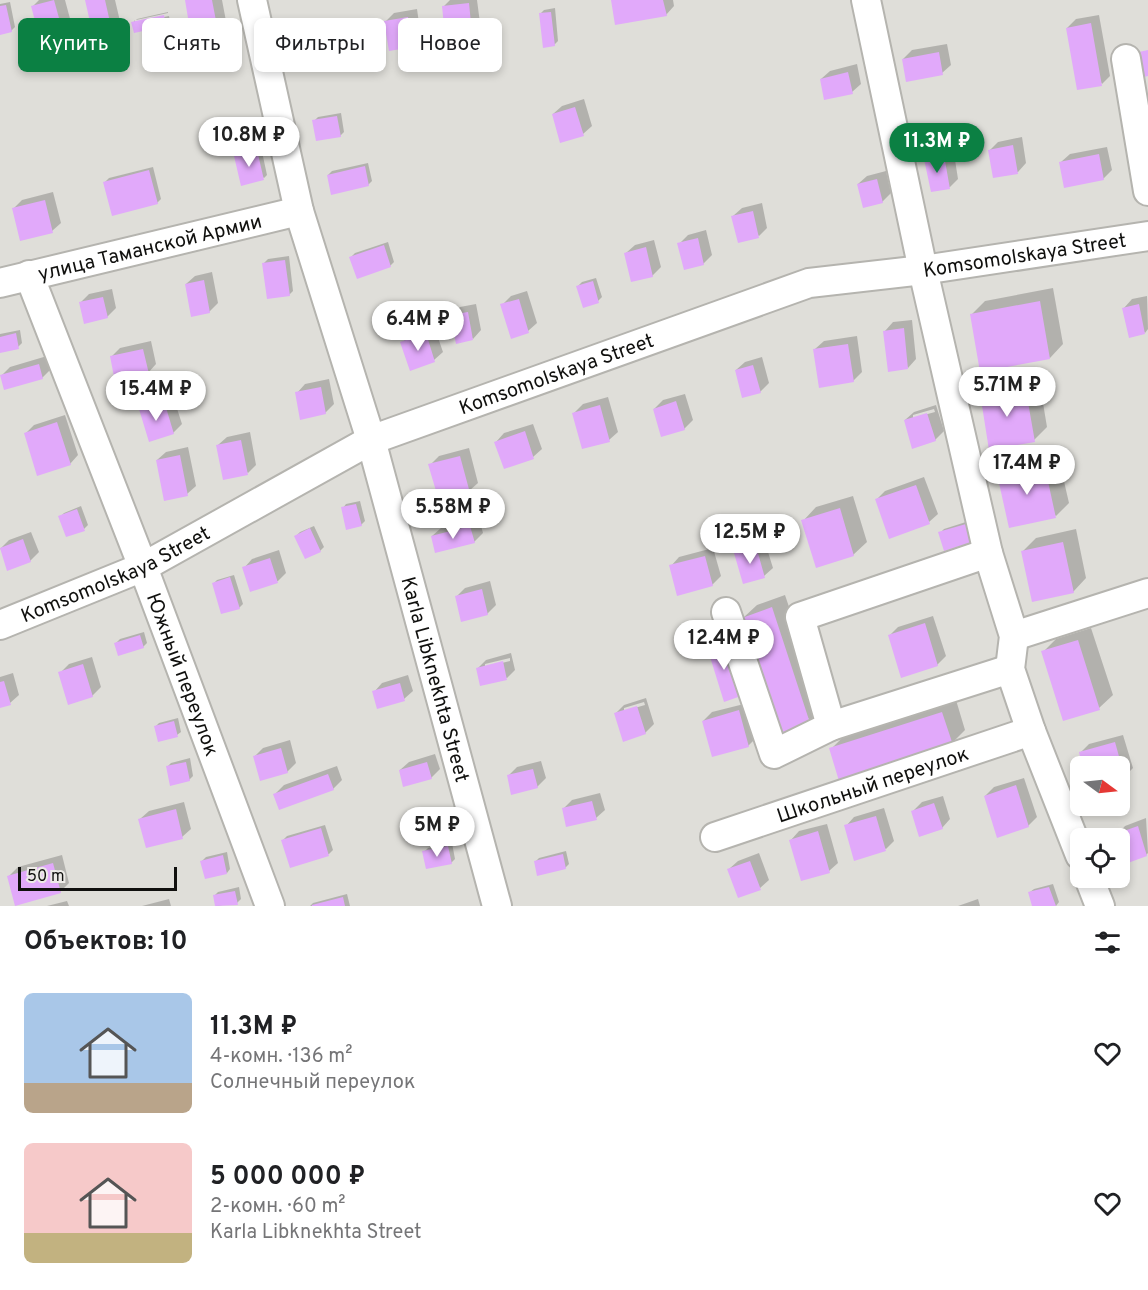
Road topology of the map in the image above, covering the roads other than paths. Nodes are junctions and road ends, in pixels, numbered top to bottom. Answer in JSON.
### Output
{"nodes":[{"id":1,"x":252,"y":0,"type":"edge"},
{"id":2,"x":866,"y":0,"type":"edge"},
{"id":3,"x":1126,"y":59,"type":"dead end"},
{"id":4,"x":1148,"y":191,"type":"edge"},
{"id":5,"x":299,"y":211,"type":"junction"},
{"id":6,"x":1148,"y":236,"type":"edge"},
{"id":7,"x":922,"y":270,"type":"junction"},
{"id":8,"x":29,"y":275,"type":"junction"},
{"id":9,"x":0,"y":283,"type":"edge"},
{"id":10,"x":371,"y":440,"type":"junction"},
{"id":11,"x":988,"y":553,"type":"junction"},
{"id":12,"x":143,"y":567,"type":"junction"},
{"id":13,"x":1148,"y":592,"type":"edge"},
{"id":14,"x":726,"y":612,"type":"dead end"},
{"id":15,"x":0,"y":625,"type":"edge"},
{"id":16,"x":1014,"y":636,"type":"junction"},
{"id":17,"x":1010,"y":669,"type":"junction"},
{"id":18,"x":831,"y":726,"type":"junction"},
{"id":19,"x":1031,"y":731,"type":"junction"},
{"id":20,"x":1070,"y":830,"type":"edge"},
{"id":21,"x":715,"y":837,"type":"dead end"},
{"id":22,"x":1093,"y":888,"type":"edge"},
{"id":23,"x":270,"y":906,"type":"edge"},
{"id":24,"x":497,"y":906,"type":"edge"},
{"id":25,"x":1101,"y":906,"type":"edge"}],
"edges":[{"from":1,"to":5,"type":"street","name":"Karla Libknekhta Street"},
{"from":2,"to":7,"type":"street"},
{"from":3,"to":4,"type":"street"},
{"from":5,"to":8,"type":"street","name":"улица Таманской Армии"},
{"from":5,"to":10,"type":"street","name":"Karla Libknekhta Street"},
{"from":6,"to":7,"type":"street","name":"Komsomolskaya Street"},
{"from":7,"to":10,"type":"street","name":"Komsomolskaya Street"},
{"from":7,"to":11,"type":"street"},
{"from":8,"to":9,"type":"street","name":"улица Таманской Армии"},
{"from":8,"to":12,"type":"street","name":"Южный переулок"},
{"from":10,"to":12,"type":"street","name":"Komsomolskaya Street"},
{"from":10,"to":24,"type":"street","name":"Karla Libknekhta Street"},
{"from":11,"to":16,"type":"street"},
{"from":11,"to":18,"type":"street"},
{"from":12,"to":15,"type":"street","name":"Komsomolskaya Street"},
{"from":12,"to":23,"type":"street","name":"Южный переулок"},
{"from":13,"to":16,"type":"street"},
{"from":14,"to":18,"type":"street"},
{"from":16,"to":17,"type":"street"},
{"from":17,"to":18,"type":"street"},
{"from":17,"to":19,"type":"street"},
{"from":19,"to":20,"type":"street"},
{"from":19,"to":21,"type":"street","name":"Школьный переулок"},
{"from":22,"to":25,"type":"street"}]}
